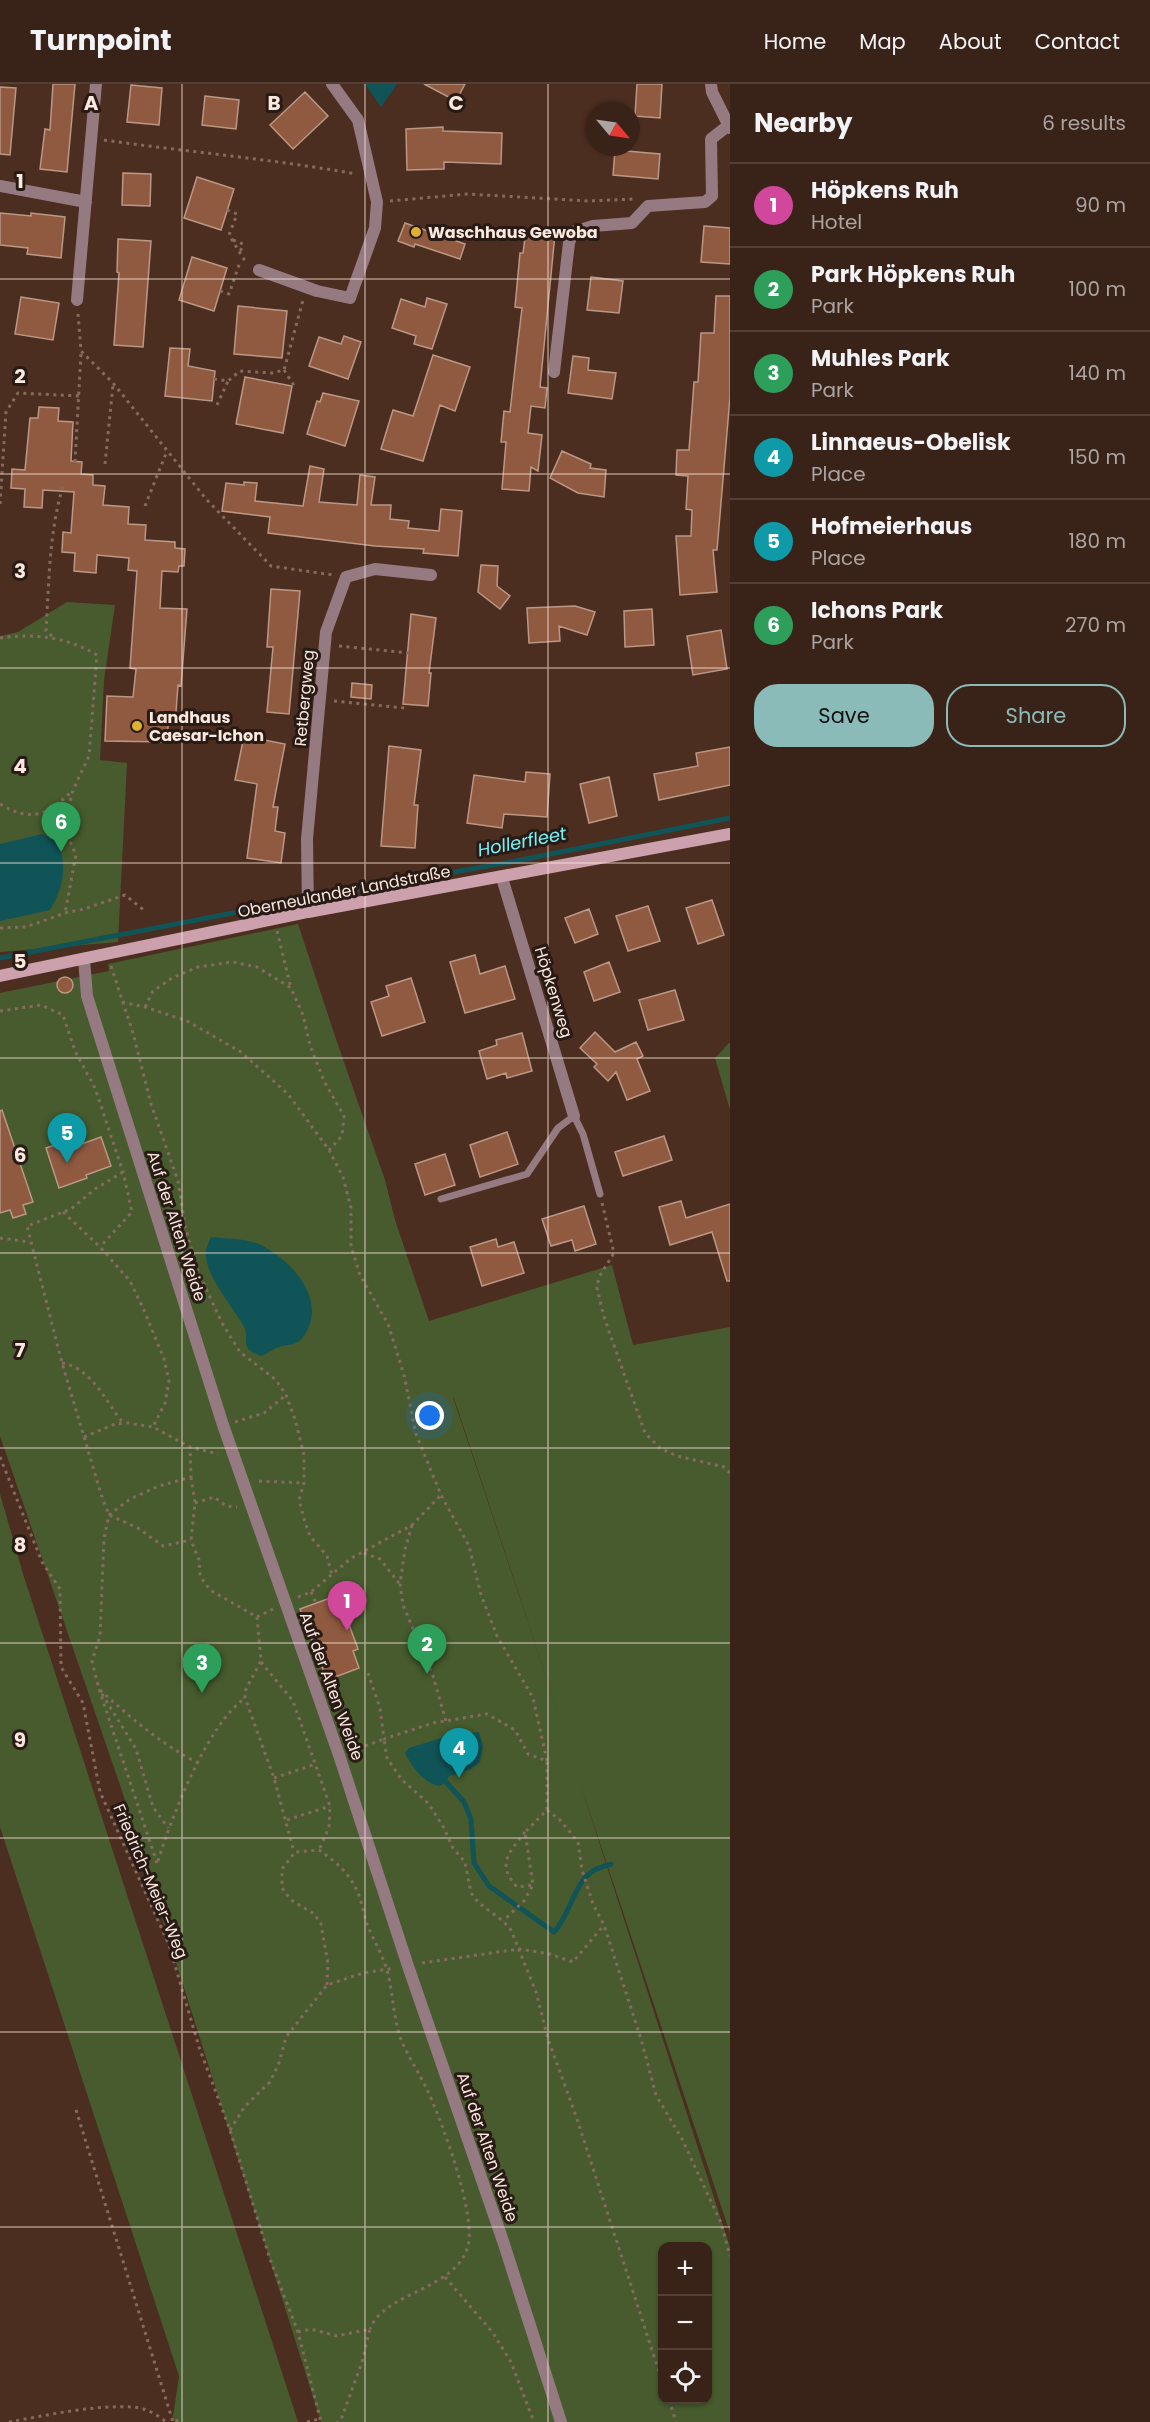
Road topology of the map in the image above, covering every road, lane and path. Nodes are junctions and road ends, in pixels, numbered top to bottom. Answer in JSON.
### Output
{"nodes":[{"id":1,"x":96,"y":84,"type":"edge"},
{"id":2,"x":332,"y":84,"type":"edge"},
{"id":3,"x":711,"y":84,"type":"edge"},
{"id":4,"x":729,"y":126,"type":"edge"},
{"id":5,"x":91,"y":139,"type":"junction"},
{"id":6,"x":372,"y":177,"type":"junction"},
{"id":7,"x":0,"y":186,"type":"edge"},
{"id":8,"x":645,"y":199,"type":"dead end"},
{"id":9,"x":86,"y":202,"type":"junction"},
{"id":10,"x":376,"y":202,"type":"junction"},
{"id":11,"x":227,"y":210,"type":"dead end"},
{"id":12,"x":232,"y":240,"type":"junction"},
{"id":13,"x":240,"y":252,"type":"junction"},
{"id":14,"x":240,"y":262,"type":"dead end"},
{"id":15,"x":254,"y":267,"type":"joint"},
{"id":16,"x":306,"y":287,"type":"junction"},
{"id":17,"x":220,"y":291,"type":"dead end"},
{"id":18,"x":77,"y":300,"type":"joint"},
{"id":19,"x":81,"y":351,"type":"junction"},
{"id":20,"x":284,"y":370,"type":"junction"},
{"id":21,"x":554,"y":372,"type":"dead end"},
{"id":22,"x":214,"y":379,"type":"dead end"},
{"id":23,"x":228,"y":381,"type":"junction"},
{"id":24,"x":113,"y":383,"type":"junction"},
{"id":25,"x":296,"y":387,"type":"dead end"},
{"id":26,"x":79,"y":396,"type":"junction"},
{"id":27,"x":218,"y":405,"type":"dead end"},
{"id":28,"x":167,"y":450,"type":"junction"},
{"id":29,"x":75,"y":462,"type":"dead end"},
{"id":30,"x":105,"y":464,"type":"dead end"},
{"id":31,"x":63,"y":486,"type":"dead end"},
{"id":32,"x":0,"y":504,"type":"edge"},
{"id":33,"x":146,"y":506,"type":"dead end"},
{"id":34,"x":432,"y":575,"type":"dead end"},
{"id":35,"x":346,"y":577,"type":"junction"},
{"id":36,"x":0,"y":638,"type":"edge"},
{"id":37,"x":53,"y":638,"type":"junction"},
{"id":38,"x":325,"y":644,"type":"junction"},
{"id":39,"x":409,"y":653,"type":"dead end"},
{"id":40,"x":320,"y":699,"type":"junction"},
{"id":41,"x":405,"y":708,"type":"dead end"},
{"id":42,"x":73,"y":790,"type":"junction"},
{"id":43,"x":0,"y":804,"type":"edge"},
{"id":44,"x":730,"y":834,"type":"edge"},
{"id":45,"x":502,"y":878,"type":"junction"},
{"id":46,"x":145,"y":911,"type":"dead end"},
{"id":47,"x":308,"y":912,"type":"junction"},
{"id":48,"x":64,"y":913,"type":"junction"},
{"id":49,"x":275,"y":920,"type":"junction"},
{"id":50,"x":0,"y":928,"type":"edge"},
{"id":51,"x":108,"y":954,"type":"junction"},
{"id":52,"x":84,"y":959,"type":"junction"},
{"id":53,"x":0,"y":976,"type":"edge"},
{"id":54,"x":291,"y":988,"type":"junction"},
{"id":55,"x":122,"y":1002,"type":"junction"},
{"id":56,"x":145,"y":1007,"type":"junction"},
{"id":57,"x":0,"y":1011,"type":"edge"},
{"id":58,"x":574,"y":1116,"type":"junction"},
{"id":59,"x":329,"y":1150,"type":"junction"},
{"id":60,"x":123,"y":1172,"type":"junction"},
{"id":61,"x":600,"y":1194,"type":"joint"},
{"id":62,"x":441,"y":1199,"type":"dead end"},
{"id":63,"x":63,"y":1212,"type":"junction"},
{"id":64,"x":0,"y":1238,"type":"edge"},
{"id":65,"x":30,"y":1242,"type":"junction"},
{"id":66,"x":100,"y":1246,"type":"junction"},
{"id":67,"x":62,"y":1364,"type":"junction"},
{"id":68,"x":286,"y":1395,"type":"junction"},
{"id":69,"x":123,"y":1423,"type":"junction"},
{"id":70,"x":223,"y":1425,"type":"junction"},
{"id":71,"x":153,"y":1427,"type":"junction"},
{"id":72,"x":84,"y":1437,"type":"junction"},
{"id":73,"x":190,"y":1447,"type":"junction"},
{"id":74,"x":232,"y":1453,"type":"junction"},
{"id":75,"x":0,"y":1458,"type":"edge"},
{"id":76,"x":730,"y":1473,"type":"edge"},
{"id":77,"x":191,"y":1477,"type":"junction"},
{"id":78,"x":242,"y":1481,"type":"junction"},
{"id":79,"x":304,"y":1483,"type":"junction"},
{"id":80,"x":441,"y":1495,"type":"junction"},
{"id":81,"x":195,"y":1503,"type":"junction"},
{"id":82,"x":251,"y":1509,"type":"junction"},
{"id":83,"x":109,"y":1515,"type":"junction"},
{"id":84,"x":412,"y":1525,"type":"junction"},
{"id":85,"x":191,"y":1540,"type":"junction"},
{"id":86,"x":363,"y":1553,"type":"junction"},
{"id":87,"x":332,"y":1575,"type":"junction"},
{"id":88,"x":400,"y":1584,"type":"junction"},
{"id":89,"x":311,"y":1592,"type":"junction"},
{"id":90,"x":284,"y":1603,"type":"junction"},
{"id":91,"x":316,"y":1603,"type":"dead end"},
{"id":92,"x":257,"y":1617,"type":"junction"},
{"id":93,"x":261,"y":1661,"type":"junction"},
{"id":94,"x":369,"y":1673,"type":"dead end"},
{"id":95,"x":99,"y":1689,"type":"junction"},
{"id":96,"x":245,"y":1698,"type":"junction"},
{"id":97,"x":446,"y":1721,"type":"junction"},
{"id":98,"x":384,"y":1739,"type":"junction"},
{"id":99,"x":339,"y":1755,"type":"junction"},
{"id":100,"x":547,"y":1761,"type":"junction"},
{"id":101,"x":198,"y":1763,"type":"junction"},
{"id":102,"x":316,"y":1764,"type":"junction"},
{"id":103,"x":274,"y":1778,"type":"junction"},
{"id":104,"x":330,"y":1806,"type":"junction"},
{"id":105,"x":547,"y":1810,"type":"junction"},
{"id":106,"x":287,"y":1820,"type":"junction"},
{"id":107,"x":168,"y":1828,"type":"junction"},
{"id":108,"x":525,"y":1832,"type":"junction"},
{"id":109,"x":319,"y":1850,"type":"junction"},
{"id":110,"x":294,"y":1852,"type":"junction"},
{"id":111,"x":533,"y":1886,"type":"junction"},
{"id":112,"x":503,"y":1921,"type":"junction"},
{"id":113,"x":604,"y":1925,"type":"junction"},
{"id":114,"x":519,"y":1949,"type":"junction"},
{"id":115,"x":408,"y":1966,"type":"junction"},
{"id":116,"x":386,"y":1969,"type":"junction"},
{"id":117,"x":327,"y":1985,"type":"junction"},
{"id":118,"x":76,"y":2110,"type":"dead end"},
{"id":119,"x":230,"y":2130,"type":"junction"},
{"id":120,"x":730,"y":2256,"type":"edge"},
{"id":121,"x":445,"y":2276,"type":"junction"},
{"id":122,"x":370,"y":2329,"type":"junction"},
{"id":123,"x":298,"y":2332,"type":"junction"},
{"id":124,"x":658,"y":2366,"type":"edge"},
{"id":125,"x":670,"y":2404,"type":"edge"},
{"id":126,"x":177,"y":2416,"type":"dead end"},
{"id":127,"x":320,"y":2420,"type":"edge"},
{"id":128,"x":9,"y":2422,"type":"edge"},
{"id":129,"x":166,"y":2422,"type":"edge"},
{"id":130,"x":175,"y":2422,"type":"edge"},
{"id":131,"x":307,"y":2422,"type":"edge"},
{"id":132,"x":337,"y":2422,"type":"edge"},
{"id":133,"x":534,"y":2422,"type":"edge"},
{"id":134,"x":561,"y":2422,"type":"edge"},
{"id":135,"x":676,"y":2422,"type":"edge"}],
"edges":[{"from":1,"to":5,"type":"street"},
{"from":2,"to":6,"type":"street"},
{"from":3,"to":4,"type":"street"},
{"from":4,"to":21,"type":"street"},
{"from":5,"to":6,"type":"path"},
{"from":5,"to":9,"type":"street"},
{"from":6,"to":10,"type":"street"},
{"from":7,"to":9,"type":"street"},
{"from":8,"to":10,"type":"path"},
{"from":9,"to":18,"type":"street"},
{"from":10,"to":16,"type":"street"},
{"from":11,"to":12,"type":"path"},
{"from":12,"to":13,"type":"path"},
{"from":12,"to":13,"type":"path"},
{"from":13,"to":15,"type":"path"},
{"from":14,"to":17,"type":"path"},
{"from":15,"to":16,"type":"street"},
{"from":16,"to":20,"type":"path"},
{"from":18,"to":19,"type":"path"},
{"from":19,"to":24,"type":"path"},
{"from":19,"to":26,"type":"path"},
{"from":20,"to":23,"type":"path"},
{"from":20,"to":25,"type":"path"},
{"from":22,"to":23,"type":"path"},
{"from":23,"to":27,"type":"path"},
{"from":24,"to":28,"type":"path"},
{"from":24,"to":30,"type":"path"},
{"from":26,"to":29,"type":"path"},
{"from":26,"to":32,"type":"path"},
{"from":28,"to":33,"type":"path"},
{"from":28,"to":35,"type":"path"},
{"from":31,"to":37,"type":"path"},
{"from":34,"to":35,"type":"street"},
{"from":35,"to":38,"type":"street","name":"Retbergweg"},
{"from":36,"to":37,"type":"path"},
{"from":37,"to":42,"type":"path"},
{"from":38,"to":39,"type":"path"},
{"from":38,"to":40,"type":"street","name":"Retbergweg"},
{"from":40,"to":41,"type":"path"},
{"from":40,"to":47,"type":"street","name":"Retbergweg"},
{"from":42,"to":43,"type":"path"},
{"from":42,"to":48,"type":"path"},
{"from":44,"to":45,"type":"street","name":"Oberneulander Landstraße"},
{"from":45,"to":47,"type":"street","name":"Oberneulander Landstraße"},
{"from":45,"to":58,"type":"street","name":"Höpkenweg"},
{"from":46,"to":48,"type":"path"},
{"from":47,"to":49,"type":"street","name":"Oberneulander Landstraße"},
{"from":48,"to":50,"type":"path"},
{"from":49,"to":51,"type":"street","name":"Oberneulander Landstraße"},
{"from":49,"to":54,"type":"path"},
{"from":51,"to":52,"type":"street","name":"Oberneulander Landstraße"},
{"from":51,"to":55,"type":"path"},
{"from":52,"to":53,"type":"street","name":"Oberneulander Landstraße"},
{"from":52,"to":70,"type":"street","name":"Auf der Alten Weide"},
{"from":54,"to":56,"type":"path"},
{"from":54,"to":59,"type":"path"},
{"from":55,"to":56,"type":"path"},
{"from":55,"to":68,"type":"path"},
{"from":56,"to":59,"type":"path"},
{"from":57,"to":60,"type":"path"},
{"from":58,"to":61,"type":"lane"},
{"from":58,"to":62,"type":"lane"},
{"from":59,"to":80,"type":"path"},
{"from":60,"to":63,"type":"path"},
{"from":60,"to":66,"type":"path"},
{"from":61,"to":76,"type":"path"},
{"from":63,"to":65,"type":"path"},
{"from":63,"to":66,"type":"path"},
{"from":64,"to":65,"type":"path"},
{"from":65,"to":67,"type":"path"},
{"from":66,"to":71,"type":"path"},
{"from":67,"to":69,"type":"path"},
{"from":67,"to":72,"type":"path"},
{"from":68,"to":70,"type":"path"},
{"from":68,"to":79,"type":"path"},
{"from":69,"to":71,"type":"path"},
{"from":69,"to":72,"type":"path"},
{"from":70,"to":74,"type":"street","name":"Auf der Alten Weide"},
{"from":71,"to":73,"type":"path"},
{"from":72,"to":83,"type":"path"},
{"from":73,"to":74,"type":"path"},
{"from":73,"to":77,"type":"path"},
{"from":74,"to":78,"type":"street","name":"Auf der Alten Weide"},
{"from":75,"to":119,"type":"path","name":"Friedrich-Meier-Weg"},
{"from":77,"to":81,"type":"path"},
{"from":77,"to":83,"type":"path"},
{"from":78,"to":79,"type":"path"},
{"from":78,"to":82,"type":"street","name":"Auf der Alten Weide"},
{"from":79,"to":87,"type":"path"},
{"from":80,"to":84,"type":"path"},
{"from":80,"to":100,"type":"path"},
{"from":81,"to":82,"type":"path"},
{"from":81,"to":85,"type":"path"},
{"from":82,"to":90,"type":"street","name":"Auf der Alten Weide"},
{"from":83,"to":85,"type":"path"},
{"from":83,"to":95,"type":"path"},
{"from":84,"to":86,"type":"path"},
{"from":84,"to":88,"type":"path"},
{"from":85,"to":92,"type":"path"},
{"from":86,"to":87,"type":"path"},
{"from":86,"to":88,"type":"path"},
{"from":87,"to":89,"type":"path"},
{"from":88,"to":97,"type":"path"},
{"from":89,"to":90,"type":"path"},
{"from":89,"to":91,"type":"path"},
{"from":90,"to":92,"type":"path"},
{"from":90,"to":99,"type":"street","name":"Auf der Alten Weide"},
{"from":92,"to":93,"type":"path"},
{"from":93,"to":96,"type":"path"},
{"from":93,"to":102,"type":"path"},
{"from":94,"to":98,"type":"path"},
{"from":95,"to":101,"type":"path"},
{"from":95,"to":107,"type":"path"},
{"from":95,"to":107,"type":"path"},
{"from":96,"to":101,"type":"path"},
{"from":96,"to":103,"type":"path"},
{"from":97,"to":98,"type":"path"},
{"from":97,"to":100,"type":"path"},
{"from":98,"to":99,"type":"path"},
{"from":98,"to":112,"type":"path"},
{"from":99,"to":115,"type":"street","name":"Auf der Alten Weide"},
{"from":100,"to":105,"type":"path"},
{"from":101,"to":107,"type":"path"},
{"from":102,"to":103,"type":"path"},
{"from":102,"to":104,"type":"path"},
{"from":103,"to":106,"type":"path"},
{"from":104,"to":106,"type":"path"},
{"from":104,"to":109,"type":"path"},
{"from":105,"to":108,"type":"path"},
{"from":105,"to":113,"type":"path"},
{"from":106,"to":110,"type":"path"},
{"from":108,"to":111,"type":"path"},
{"from":108,"to":111,"type":"path"},
{"from":109,"to":110,"type":"path"},
{"from":109,"to":116,"type":"path"},
{"from":110,"to":117,"type":"path"},
{"from":111,"to":112,"type":"path"},
{"from":112,"to":114,"type":"path"},
{"from":113,"to":114,"type":"path"},
{"from":113,"to":120,"type":"path"},
{"from":114,"to":115,"type":"path"},
{"from":114,"to":124,"type":"path"},
{"from":115,"to":116,"type":"path"},
{"from":115,"to":134,"type":"street","name":"Auf der Alten Weide"},
{"from":116,"to":117,"type":"path"},
{"from":116,"to":121,"type":"path"},
{"from":117,"to":119,"type":"path"},
{"from":118,"to":130,"type":"path"},
{"from":119,"to":123,"type":"path","name":"Friedrich-Meier-Weg"},
{"from":121,"to":122,"type":"path"},
{"from":121,"to":133,"type":"path"},
{"from":122,"to":123,"type":"path"},
{"from":122,"to":132,"type":"path"},
{"from":123,"to":127,"type":"path","name":"Friedrich-Meier-Weg"},
{"from":125,"to":135,"type":"path"},
{"from":126,"to":130,"type":"path"},
{"from":127,"to":131,"type":"path"},
{"from":128,"to":129,"type":"path"}]}
